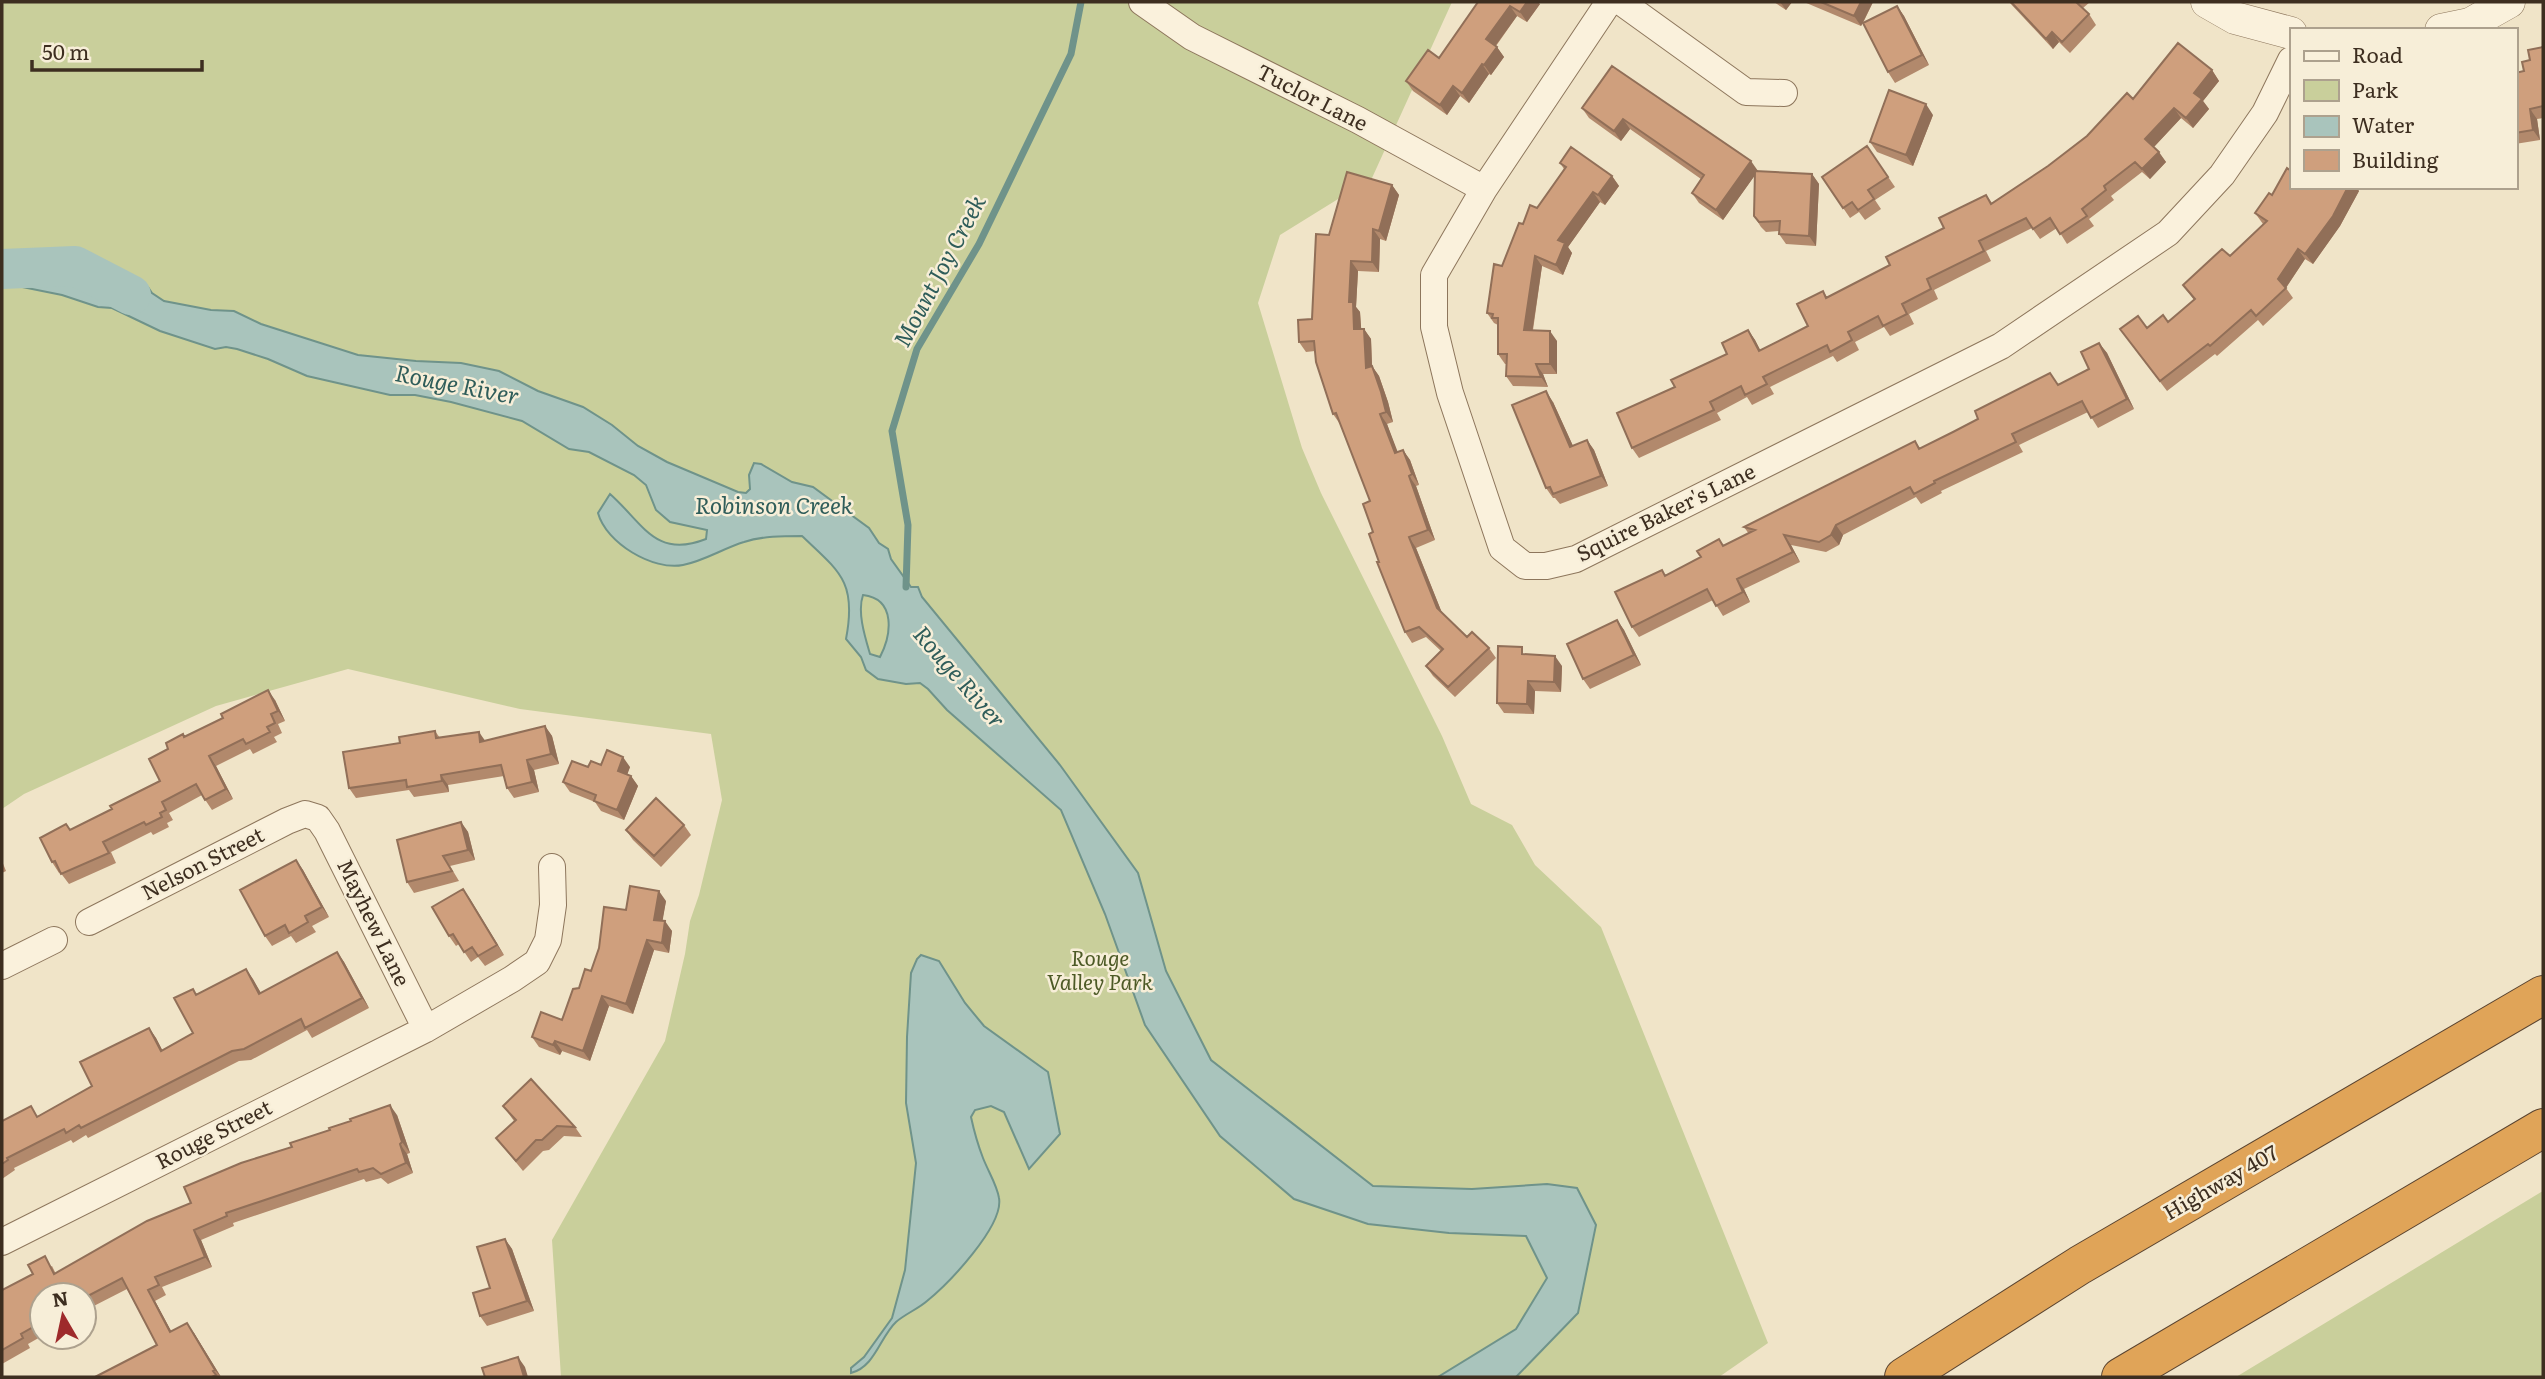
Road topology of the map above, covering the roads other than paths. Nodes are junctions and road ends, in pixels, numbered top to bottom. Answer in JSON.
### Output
{"nodes":[{"id":1,"x":1142,"y":2,"type":"edge"},
{"id":2,"x":1609,"y":2,"type":"edge"},
{"id":3,"x":1621,"y":2,"type":"edge"},
{"id":4,"x":2207,"y":2,"type":"edge"},
{"id":5,"x":2509,"y":2,"type":"edge"},
{"id":6,"x":2451,"y":28,"type":"edge"},
{"id":7,"x":2290,"y":33,"type":"edge"},
{"id":8,"x":2290,"y":62,"type":"edge"},
{"id":9,"x":1784,"y":93,"type":"dead end"},
{"id":10,"x":1484,"y":189,"type":"junction"},
{"id":11,"x":318,"y":818,"type":"joint"},
{"id":12,"x":552,"y":867,"type":"dead end"},
{"id":13,"x":89,"y":922,"type":"dead end"},
{"id":14,"x":54,"y":940,"type":"dead end"},
{"id":15,"x":2,"y":966,"type":"edge"},
{"id":16,"x":2543,"y":995,"type":"edge"},
{"id":17,"x":426,"y":1029,"type":"junction"},
{"id":18,"x":2543,"y":1128,"type":"edge"},
{"id":19,"x":2,"y":1242,"type":"edge"},
{"id":20,"x":1903,"y":1377,"type":"edge"},
{"id":21,"x":2122,"y":1377,"type":"edge"}],
"edges":[{"from":1,"to":10,"type":"street","name":"Tuclor Lane"},
{"from":2,"to":10,"type":"street","name":"Squire Baker's Lane"},
{"from":3,"to":9,"type":"street"},
{"from":4,"to":7,"type":"street"},
{"from":5,"to":6,"type":"street"},
{"from":8,"to":10,"type":"street","name":"Squire Baker's Lane"},
{"from":11,"to":13,"type":"street","name":"Nelson Street"},
{"from":11,"to":17,"type":"street","name":"Mayhew Lane"},
{"from":12,"to":17,"type":"street","name":"Rouge Street"},
{"from":14,"to":15,"type":"street"},
{"from":16,"to":20,"type":"highway","name":"Highway 407"},
{"from":17,"to":19,"type":"street","name":"Rouge Street"},
{"from":18,"to":21,"type":"highway"}]}
